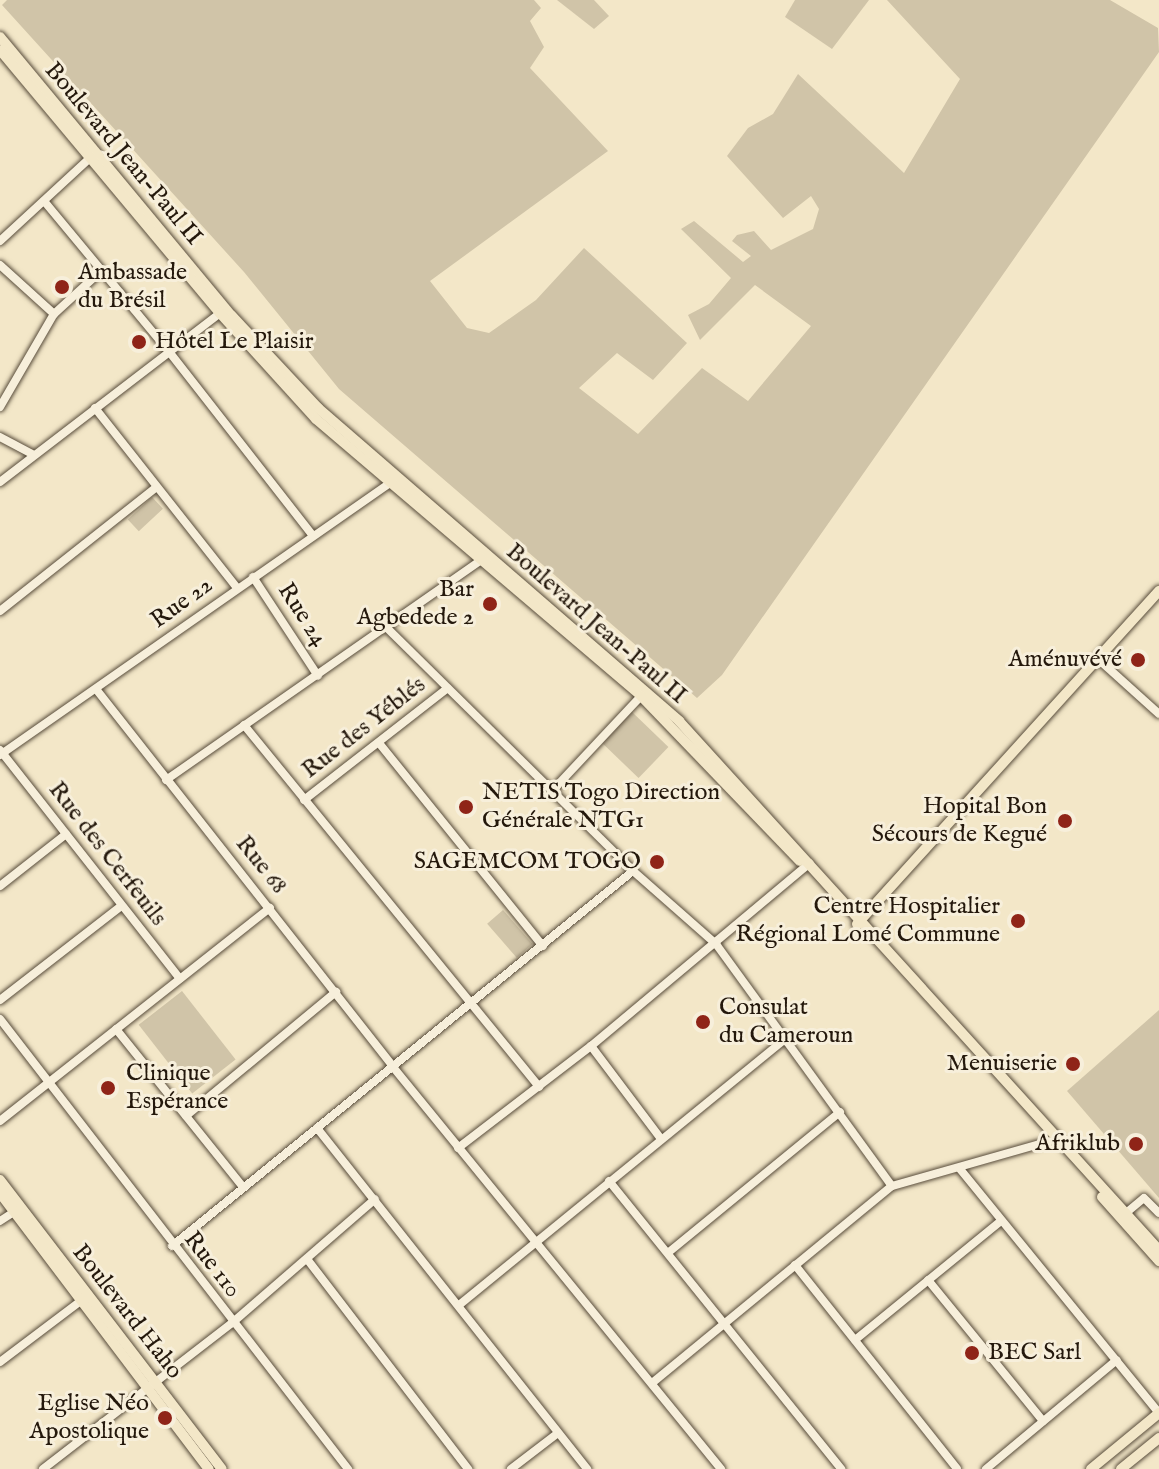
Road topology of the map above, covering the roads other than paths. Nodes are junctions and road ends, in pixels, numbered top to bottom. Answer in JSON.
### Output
{"nodes":[{"id":1,"x":0,"y":37,"type":"edge"},
{"id":2,"x":0,"y":50,"type":"edge"},
{"id":3,"x":90,"y":158,"type":"junction"},
{"id":4,"x":44,"y":201,"type":"junction"},
{"id":5,"x":0,"y":241,"type":"edge"},
{"id":6,"x":0,"y":265,"type":"edge"},
{"id":7,"x":101,"y":271,"type":"junction"},
{"id":8,"x":220,"y":313,"type":"junction"},
{"id":9,"x":54,"y":314,"type":"junction"},
{"id":10,"x":167,"y":349,"type":"junction"},
{"id":11,"x":0,"y":407,"type":"edge"},
{"id":12,"x":95,"y":408,"type":"junction"},
{"id":13,"x":0,"y":437,"type":"edge"},
{"id":14,"x":34,"y":455,"type":"junction"},
{"id":15,"x":0,"y":482,"type":"edge"},
{"id":16,"x":392,"y":482,"type":"junction"},
{"id":17,"x":155,"y":488,"type":"junction"},
{"id":18,"x":313,"y":536,"type":"junction"},
{"id":19,"x":481,"y":560,"type":"junction"},
{"id":20,"x":253,"y":577,"type":"junction"},
{"id":21,"x":237,"y":588,"type":"junction"},
{"id":22,"x":1159,"y":591,"type":"edge"},
{"id":23,"x":0,"y":611,"type":"edge"},
{"id":24,"x":387,"y":628,"type":"junction"},
{"id":25,"x":1098,"y":659,"type":"junction"},
{"id":26,"x":318,"y":676,"type":"junction"},
{"id":27,"x":448,"y":688,"type":"junction"},
{"id":28,"x":96,"y":689,"type":"junction"},
{"id":29,"x":641,"y":696,"type":"junction"},
{"id":30,"x":1159,"y":714,"type":"edge"},
{"id":31,"x":244,"y":725,"type":"junction"},
{"id":32,"x":379,"y":743,"type":"junction"},
{"id":33,"x":1,"y":752,"type":"edge"},
{"id":34,"x":166,"y":780,"type":"junction"},
{"id":35,"x":551,"y":792,"type":"junction"},
{"id":36,"x":304,"y":800,"type":"junction"},
{"id":37,"x":66,"y":834,"type":"junction"},
{"id":38,"x":808,"y":865,"type":"junction"},
{"id":39,"x":633,"y":871,"type":"junction"},
{"id":40,"x":0,"y":886,"type":"edge"},
{"id":41,"x":121,"y":906,"type":"junction"},
{"id":42,"x":270,"y":908,"type":"junction"},
{"id":43,"x":858,"y":922,"type":"junction"},
{"id":44,"x":716,"y":944,"type":"junction"},
{"id":45,"x":543,"y":946,"type":"junction"},
{"id":46,"x":180,"y":979,"type":"junction"},
{"id":47,"x":336,"y":992,"type":"junction"},
{"id":48,"x":0,"y":1000,"type":"edge"},
{"id":49,"x":472,"y":1005,"type":"junction"},
{"id":50,"x":0,"y":1019,"type":"edge"},
{"id":51,"x":116,"y":1029,"type":"junction"},
{"id":52,"x":786,"y":1038,"type":"junction"},
{"id":53,"x":591,"y":1046,"type":"junction"},
{"id":54,"x":393,"y":1067,"type":"junction"},
{"id":55,"x":47,"y":1082,"type":"junction"},
{"id":56,"x":539,"y":1087,"type":"junction"},
{"id":57,"x":840,"y":1112,"type":"junction"},
{"id":58,"x":186,"y":1116,"type":"junction"},
{"id":59,"x":0,"y":1121,"type":"edge"},
{"id":60,"x":317,"y":1128,"type":"junction"},
{"id":61,"x":661,"y":1139,"type":"junction"},
{"id":62,"x":1050,"y":1141,"type":"junction"},
{"id":63,"x":458,"y":1148,"type":"junction"},
{"id":64,"x":960,"y":1169,"type":"junction"},
{"id":65,"x":0,"y":1180,"type":"edge"},
{"id":66,"x":609,"y":1181,"type":"junction"},
{"id":67,"x":892,"y":1186,"type":"junction"},
{"id":68,"x":243,"y":1187,"type":"junction"},
{"id":69,"x":0,"y":1193,"type":"edge"},
{"id":70,"x":375,"y":1199,"type":"junction"},
{"id":71,"x":14,"y":1212,"type":"junction"},
{"id":72,"x":1126,"y":1213,"type":"junction"},
{"id":73,"x":1159,"y":1213,"type":"edge"},
{"id":74,"x":0,"y":1221,"type":"edge"},
{"id":75,"x":1001,"y":1221,"type":"junction"},
{"id":76,"x":536,"y":1240,"type":"junction"},
{"id":77,"x":172,"y":1246,"type":"junction"},
{"id":78,"x":1159,"y":1250,"type":"edge"},
{"id":79,"x":669,"y":1252,"type":"junction"},
{"id":80,"x":307,"y":1259,"type":"junction"},
{"id":81,"x":1159,"y":1261,"type":"edge"},
{"id":82,"x":795,"y":1265,"type":"junction"},
{"id":83,"x":928,"y":1280,"type":"junction"},
{"id":84,"x":82,"y":1300,"type":"junction"},
{"id":85,"x":459,"y":1305,"type":"junction"},
{"id":86,"x":232,"y":1323,"type":"junction"},
{"id":87,"x":725,"y":1323,"type":"junction"},
{"id":88,"x":855,"y":1340,"type":"junction"},
{"id":89,"x":1117,"y":1360,"type":"junction"},
{"id":90,"x":0,"y":1362,"type":"edge"},
{"id":91,"x":151,"y":1383,"type":"junction"},
{"id":92,"x":652,"y":1383,"type":"junction"},
{"id":93,"x":1159,"y":1413,"type":"edge"},
{"id":94,"x":1043,"y":1421,"type":"junction"},
{"id":95,"x":558,"y":1433,"type":"junction"},
{"id":96,"x":1159,"y":1438,"type":"edge"},
{"id":97,"x":204,"y":1467,"type":"edge"},
{"id":98,"x":43,"y":1469,"type":"edge"},
{"id":99,"x":222,"y":1469,"type":"edge"},
{"id":100,"x":348,"y":1469,"type":"edge"},
{"id":101,"x":468,"y":1469,"type":"edge"},
{"id":102,"x":511,"y":1469,"type":"edge"},
{"id":103,"x":587,"y":1469,"type":"edge"},
{"id":104,"x":721,"y":1469,"type":"edge"},
{"id":105,"x":841,"y":1469,"type":"edge"},
{"id":106,"x":957,"y":1469,"type":"edge"},
{"id":107,"x":986,"y":1469,"type":"edge"},
{"id":108,"x":1091,"y":1469,"type":"edge"},
{"id":109,"x":1121,"y":1469,"type":"edge"}],
"edges":[{"from":1,"to":16,"type":"main road","name":"Boulevard Jean-Paul II"},
{"from":2,"to":3,"type":"main road","name":"Boulevard Jean-Paul II"},
{"from":3,"to":4,"type":"street"},
{"from":3,"to":8,"type":"main road","name":"Boulevard Jean-Paul II"},
{"from":4,"to":5,"type":"street"},
{"from":4,"to":7,"type":"street"},
{"from":6,"to":9,"type":"street"},
{"from":7,"to":9,"type":"street"},
{"from":7,"to":10,"type":"street"},
{"from":8,"to":10,"type":"street"},
{"from":8,"to":16,"type":"main road","name":"Boulevard Jean-Paul II"},
{"from":9,"to":11,"type":"street"},
{"from":10,"to":12,"type":"street"},
{"from":10,"to":18,"type":"street"},
{"from":12,"to":14,"type":"street"},
{"from":12,"to":17,"type":"street"},
{"from":13,"to":14,"type":"street"},
{"from":14,"to":15,"type":"street"},
{"from":16,"to":18,"type":"street","name":"Rue 22"},
{"from":16,"to":19,"type":"main road","name":"Boulevard Jean-Paul II"},
{"from":16,"to":38,"type":"main road","name":"Boulevard Jean-Paul II"},
{"from":17,"to":21,"type":"street"},
{"from":17,"to":23,"type":"street"},
{"from":18,"to":20,"type":"street","name":"Rue 22"},
{"from":19,"to":24,"type":"street"},
{"from":19,"to":29,"type":"main road","name":"Boulevard Jean-Paul II"},
{"from":20,"to":21,"type":"street","name":"Rue 22"},
{"from":20,"to":26,"type":"street","name":"Rue 24"},
{"from":21,"to":28,"type":"street","name":"Rue 22"},
{"from":22,"to":25,"type":"main road"},
{"from":24,"to":26,"type":"street"},
{"from":24,"to":27,"type":"street"},
{"from":25,"to":30,"type":"street"},
{"from":25,"to":43,"type":"main road"},
{"from":26,"to":31,"type":"street"},
{"from":27,"to":32,"type":"street","name":"Rue des Yéblés"},
{"from":27,"to":35,"type":"street"},
{"from":28,"to":33,"type":"street","name":"Rue 22"},
{"from":28,"to":34,"type":"street","name":"Rue 68"},
{"from":29,"to":35,"type":"street"},
{"from":29,"to":38,"type":"main road","name":"Boulevard Jean-Paul II"},
{"from":31,"to":34,"type":"street"},
{"from":31,"to":36,"type":"street"},
{"from":32,"to":36,"type":"street","name":"Rue des Yéblés"},
{"from":32,"to":45,"type":"street"},
{"from":33,"to":37,"type":"street","name":"Rue des Cerfeuils"},
{"from":34,"to":42,"type":"street","name":"Rue 68"},
{"from":35,"to":39,"type":"street"},
{"from":36,"to":49,"type":"street"},
{"from":37,"to":40,"type":"street"},
{"from":37,"to":41,"type":"street","name":"Rue des Cerfeuils"},
{"from":38,"to":43,"type":"main road","name":"Boulevard Jean-Paul II"},
{"from":38,"to":44,"type":"street"},
{"from":39,"to":44,"type":"street"},
{"from":39,"to":45,"type":"street"},
{"from":41,"to":46,"type":"street","name":"Rue des Cerfeuils"},
{"from":41,"to":48,"type":"street"},
{"from":42,"to":46,"type":"street"},
{"from":42,"to":47,"type":"street","name":"Rue 68"},
{"from":43,"to":62,"type":"main road","name":"Boulevard Jean-Paul II"},
{"from":43,"to":72,"type":"main road","name":"Boulevard Jean-Paul II"},
{"from":44,"to":52,"type":"street"},
{"from":44,"to":53,"type":"street"},
{"from":45,"to":49,"type":"street"},
{"from":46,"to":51,"type":"street"},
{"from":47,"to":54,"type":"street","name":"Rue 68"},
{"from":47,"to":58,"type":"street"},
{"from":49,"to":54,"type":"street"},
{"from":49,"to":56,"type":"street"},
{"from":50,"to":55,"type":"street","name":"Rue 110"},
{"from":51,"to":55,"type":"street"},
{"from":51,"to":58,"type":"street"},
{"from":52,"to":57,"type":"street"},
{"from":52,"to":61,"type":"street"},
{"from":53,"to":56,"type":"street"},
{"from":53,"to":61,"type":"street"},
{"from":54,"to":60,"type":"street"},
{"from":54,"to":63,"type":"street","name":"Rue 68"},
{"from":55,"to":59,"type":"street"},
{"from":55,"to":77,"type":"street","name":"Rue 110"},
{"from":56,"to":63,"type":"street"},
{"from":57,"to":67,"type":"street"},
{"from":57,"to":79,"type":"street"},
{"from":58,"to":68,"type":"street"},
{"from":60,"to":68,"type":"street"},
{"from":60,"to":70,"type":"street"},
{"from":61,"to":66,"type":"street"},
{"from":62,"to":64,"type":"street"},
{"from":62,"to":81,"type":"main road","name":"Boulevard Jean-Paul II"},
{"from":63,"to":76,"type":"street","name":"Rue 68"},
{"from":64,"to":67,"type":"street"},
{"from":64,"to":75,"type":"street"},
{"from":65,"to":91,"type":"main road","name":"Boulevard Haho"},
{"from":66,"to":76,"type":"street"},
{"from":66,"to":79,"type":"street"},
{"from":67,"to":82,"type":"street"},
{"from":68,"to":77,"type":"street"},
{"from":69,"to":71,"type":"main road","name":"Boulevard Haho"},
{"from":70,"to":80,"type":"street"},
{"from":70,"to":85,"type":"street"},
{"from":71,"to":74,"type":"street"},
{"from":71,"to":84,"type":"main road","name":"Boulevard Haho"},
{"from":72,"to":73,"type":"street"},
{"from":72,"to":78,"type":"main road","name":"Boulevard Jean-Paul II"},
{"from":75,"to":83,"type":"street"},
{"from":75,"to":89,"type":"street"},
{"from":76,"to":85,"type":"street"},
{"from":76,"to":92,"type":"street","name":"Rue 68"},
{"from":77,"to":86,"type":"street","name":"Rue 110"},
{"from":79,"to":87,"type":"street"},
{"from":80,"to":86,"type":"street"},
{"from":80,"to":101,"type":"street"},
{"from":82,"to":87,"type":"street"},
{"from":82,"to":88,"type":"street"},
{"from":83,"to":88,"type":"street"},
{"from":83,"to":94,"type":"street"},
{"from":84,"to":90,"type":"street"},
{"from":84,"to":91,"type":"main road","name":"Boulevard Haho"},
{"from":85,"to":95,"type":"street"},
{"from":86,"to":91,"type":"street"},
{"from":86,"to":100,"type":"street","name":"Rue 110"},
{"from":87,"to":92,"type":"street"},
{"from":87,"to":105,"type":"street"},
{"from":88,"to":106,"type":"street"},
{"from":89,"to":93,"type":"street"},
{"from":89,"to":94,"type":"street"},
{"from":91,"to":97,"type":"main road","name":"Boulevard Haho"},
{"from":91,"to":98,"type":"street"},
{"from":91,"to":99,"type":"main road","name":"Boulevard Haho"},
{"from":92,"to":104,"type":"street","name":"Rue 68"},
{"from":93,"to":108,"type":"main road"},
{"from":94,"to":107,"type":"street"},
{"from":95,"to":102,"type":"street"},
{"from":95,"to":103,"type":"street"},
{"from":96,"to":109,"type":"main road"}]}
